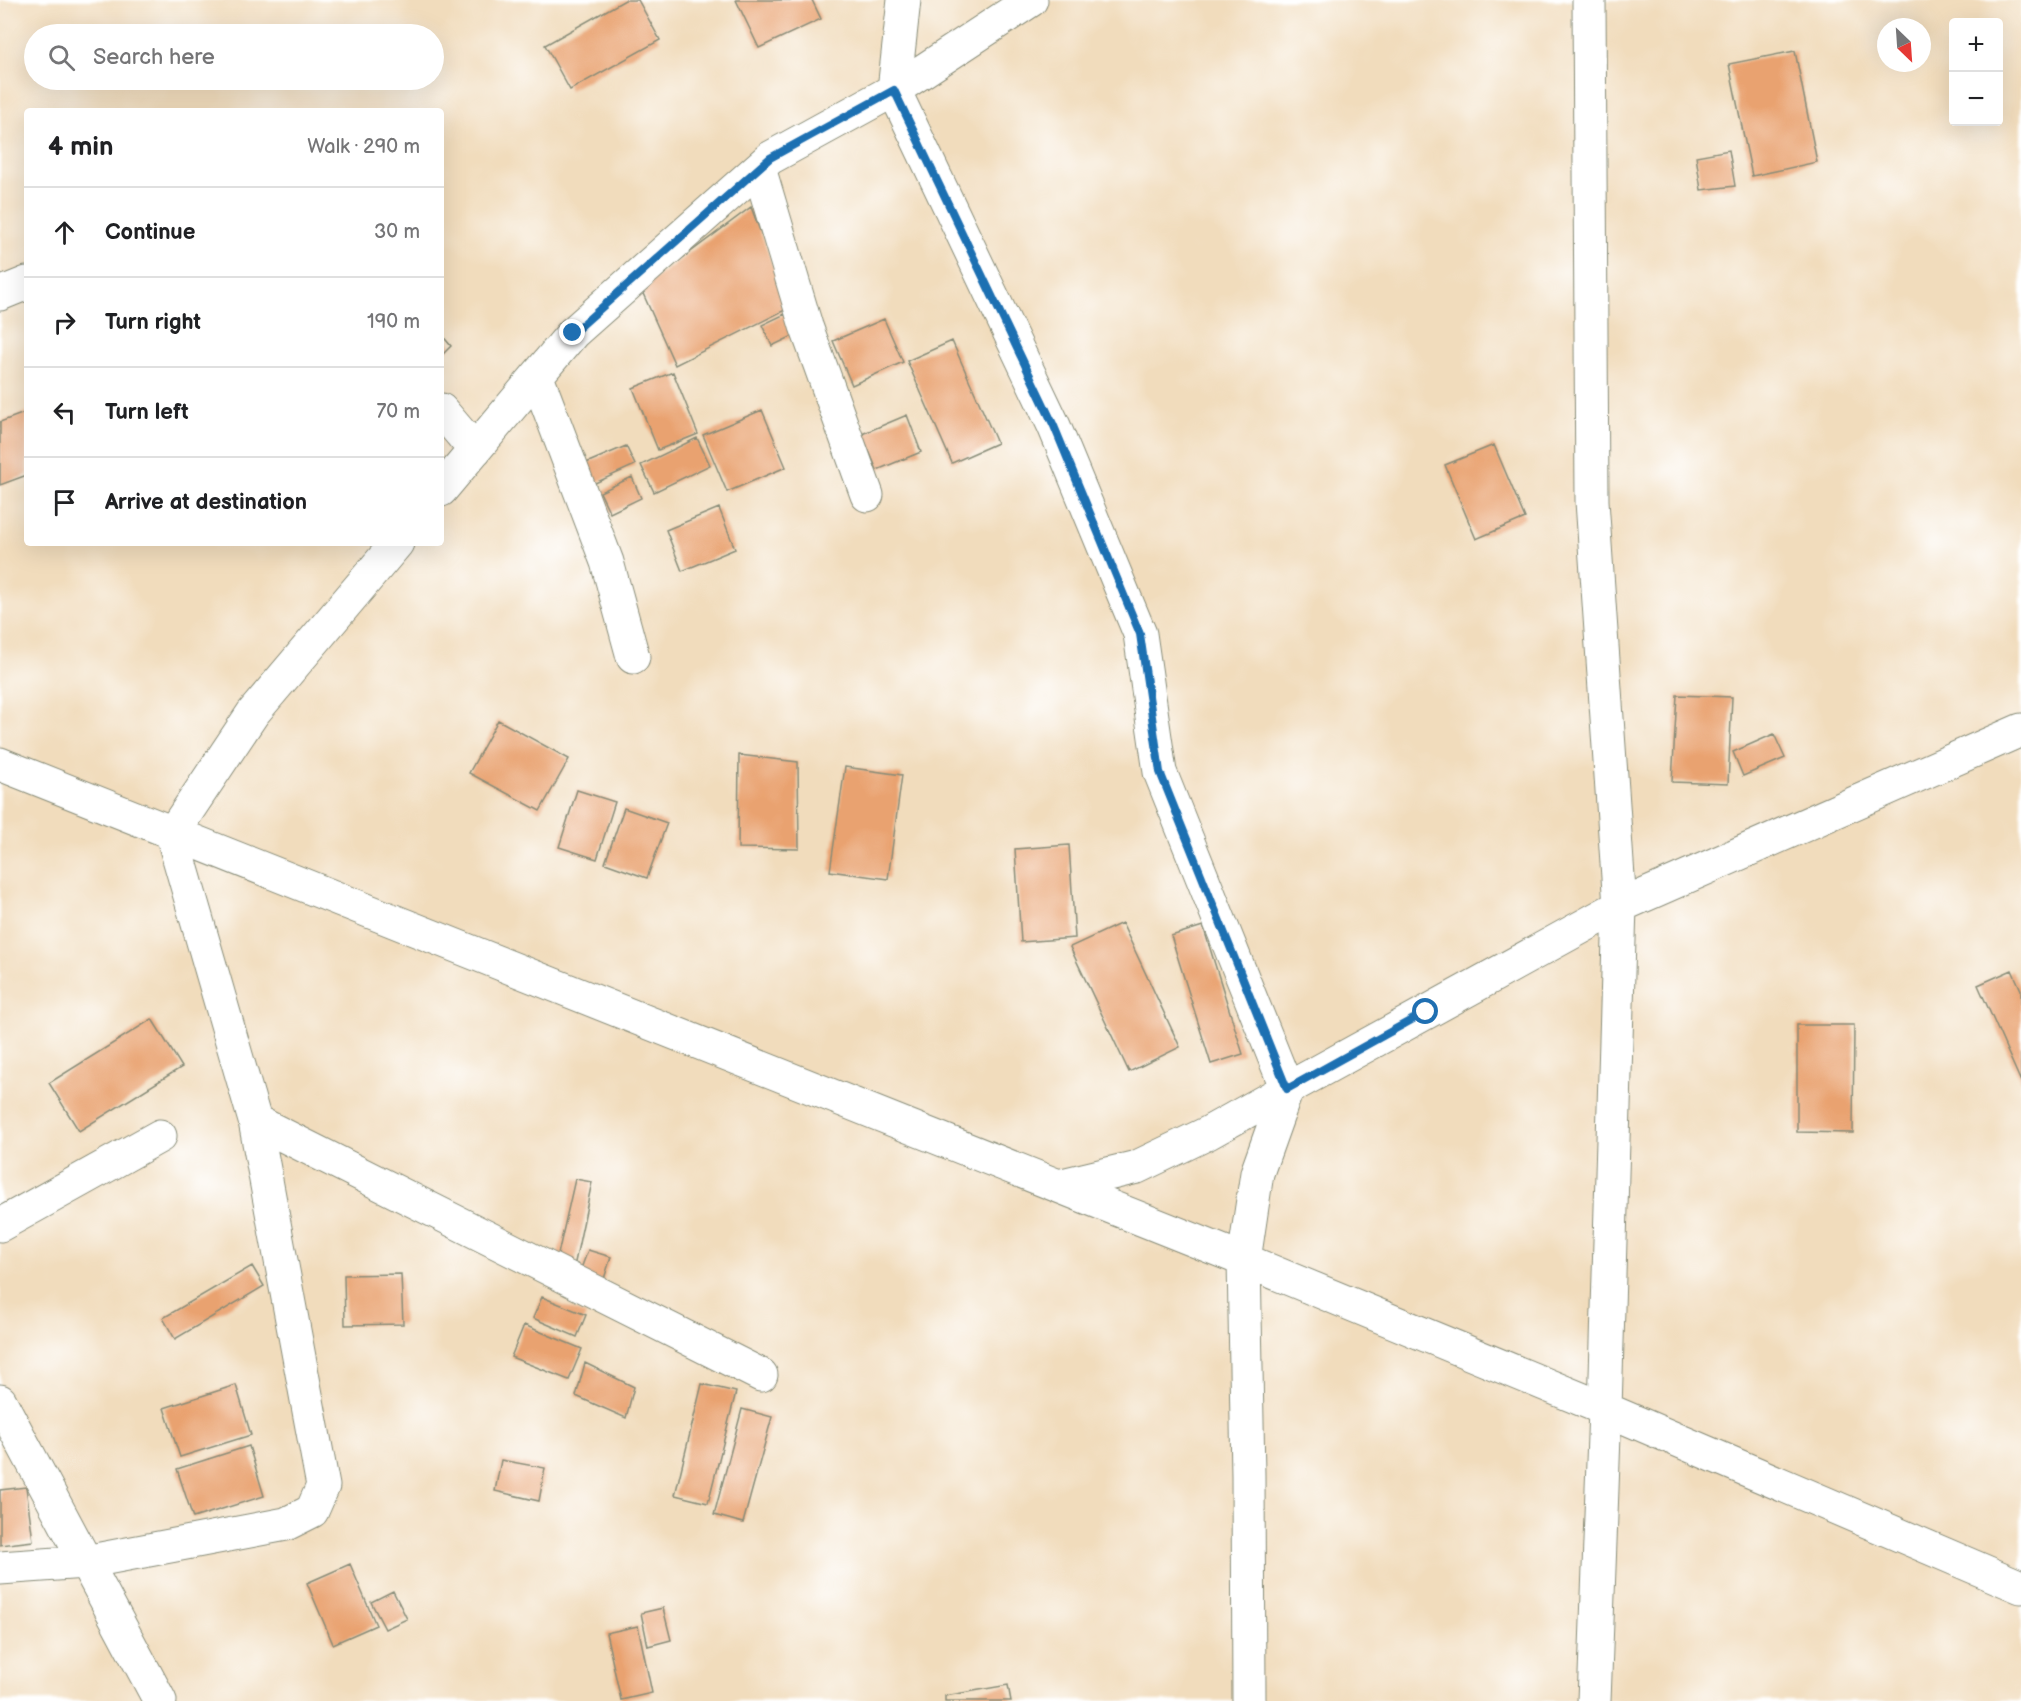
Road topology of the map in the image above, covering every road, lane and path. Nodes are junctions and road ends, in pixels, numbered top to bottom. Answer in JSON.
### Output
{"nodes":[{"id":1,"x":904,"y":0,"type":"edge"},
{"id":2,"x":1030,"y":0,"type":"edge"},
{"id":3,"x":1589,"y":0,"type":"edge"},
{"id":4,"x":894,"y":90,"type":"junction"},
{"id":5,"x":759,"y":168,"type":"junction"},
{"id":6,"x":24,"y":284,"type":"edge"},
{"id":7,"x":0,"y":294,"type":"edge"},
{"id":8,"x":537,"y":377,"type":"junction"},
{"id":9,"x":444,"y":414,"type":"edge"},
{"id":10,"x":475,"y":450,"type":"junction"},
{"id":11,"x":444,"y":486,"type":"edge"},
{"id":12,"x":867,"y":495,"type":"dead end"},
{"id":13,"x":394,"y":546,"type":"edge"},
{"id":14,"x":633,"y":657,"type":"dead end"},
{"id":15,"x":2021,"y":730,"type":"edge"},
{"id":16,"x":0,"y":764,"type":"edge"},
{"id":17,"x":172,"y":834,"type":"junction"},
{"id":18,"x":1620,"y":906,"type":"junction"},
{"id":19,"x":1287,"y":1089,"type":"junction"},
{"id":20,"x":255,"y":1121,"type":"junction"},
{"id":21,"x":160,"y":1136,"type":"dead end"},
{"id":22,"x":1058,"y":1186,"type":"junction"},
{"id":23,"x":0,"y":1225,"type":"edge"},
{"id":24,"x":1244,"y":1260,"type":"junction"},
{"id":25,"x":761,"y":1375,"type":"dead end"},
{"id":26,"x":0,"y":1401,"type":"edge"},
{"id":27,"x":1605,"y":1409,"type":"junction"},
{"id":28,"x":85,"y":1562,"type":"junction"},
{"id":29,"x":0,"y":1568,"type":"edge"},
{"id":30,"x":2021,"y":1587,"type":"edge"},
{"id":31,"x":160,"y":1701,"type":"edge"},
{"id":32,"x":1249,"y":1701,"type":"edge"},
{"id":33,"x":1594,"y":1701,"type":"edge"}],
"edges":[{"from":1,"to":4,"type":"street"},
{"from":2,"to":4,"type":"street"},
{"from":3,"to":18,"type":"street"},
{"from":4,"to":5,"type":"street"},
{"from":4,"to":19,"type":"street"},
{"from":5,"to":8,"type":"street"},
{"from":5,"to":12,"type":"street"},
{"from":6,"to":7,"type":"street"},
{"from":8,"to":10,"type":"street"},
{"from":8,"to":14,"type":"street"},
{"from":9,"to":10,"type":"street"},
{"from":10,"to":11,"type":"street"},
{"from":13,"to":17,"type":"street"},
{"from":15,"to":18,"type":"street"},
{"from":16,"to":17,"type":"street"},
{"from":17,"to":20,"type":"street"},
{"from":17,"to":22,"type":"street"},
{"from":18,"to":19,"type":"street"},
{"from":18,"to":27,"type":"street"},
{"from":19,"to":22,"type":"street"},
{"from":19,"to":24,"type":"street"},
{"from":20,"to":25,"type":"street"},
{"from":20,"to":28,"type":"street"},
{"from":21,"to":23,"type":"street"},
{"from":22,"to":24,"type":"street"},
{"from":24,"to":27,"type":"street"},
{"from":24,"to":32,"type":"street"},
{"from":26,"to":28,"type":"street"},
{"from":27,"to":30,"type":"street"},
{"from":27,"to":33,"type":"street"},
{"from":28,"to":29,"type":"street"},
{"from":28,"to":31,"type":"street"}]}
